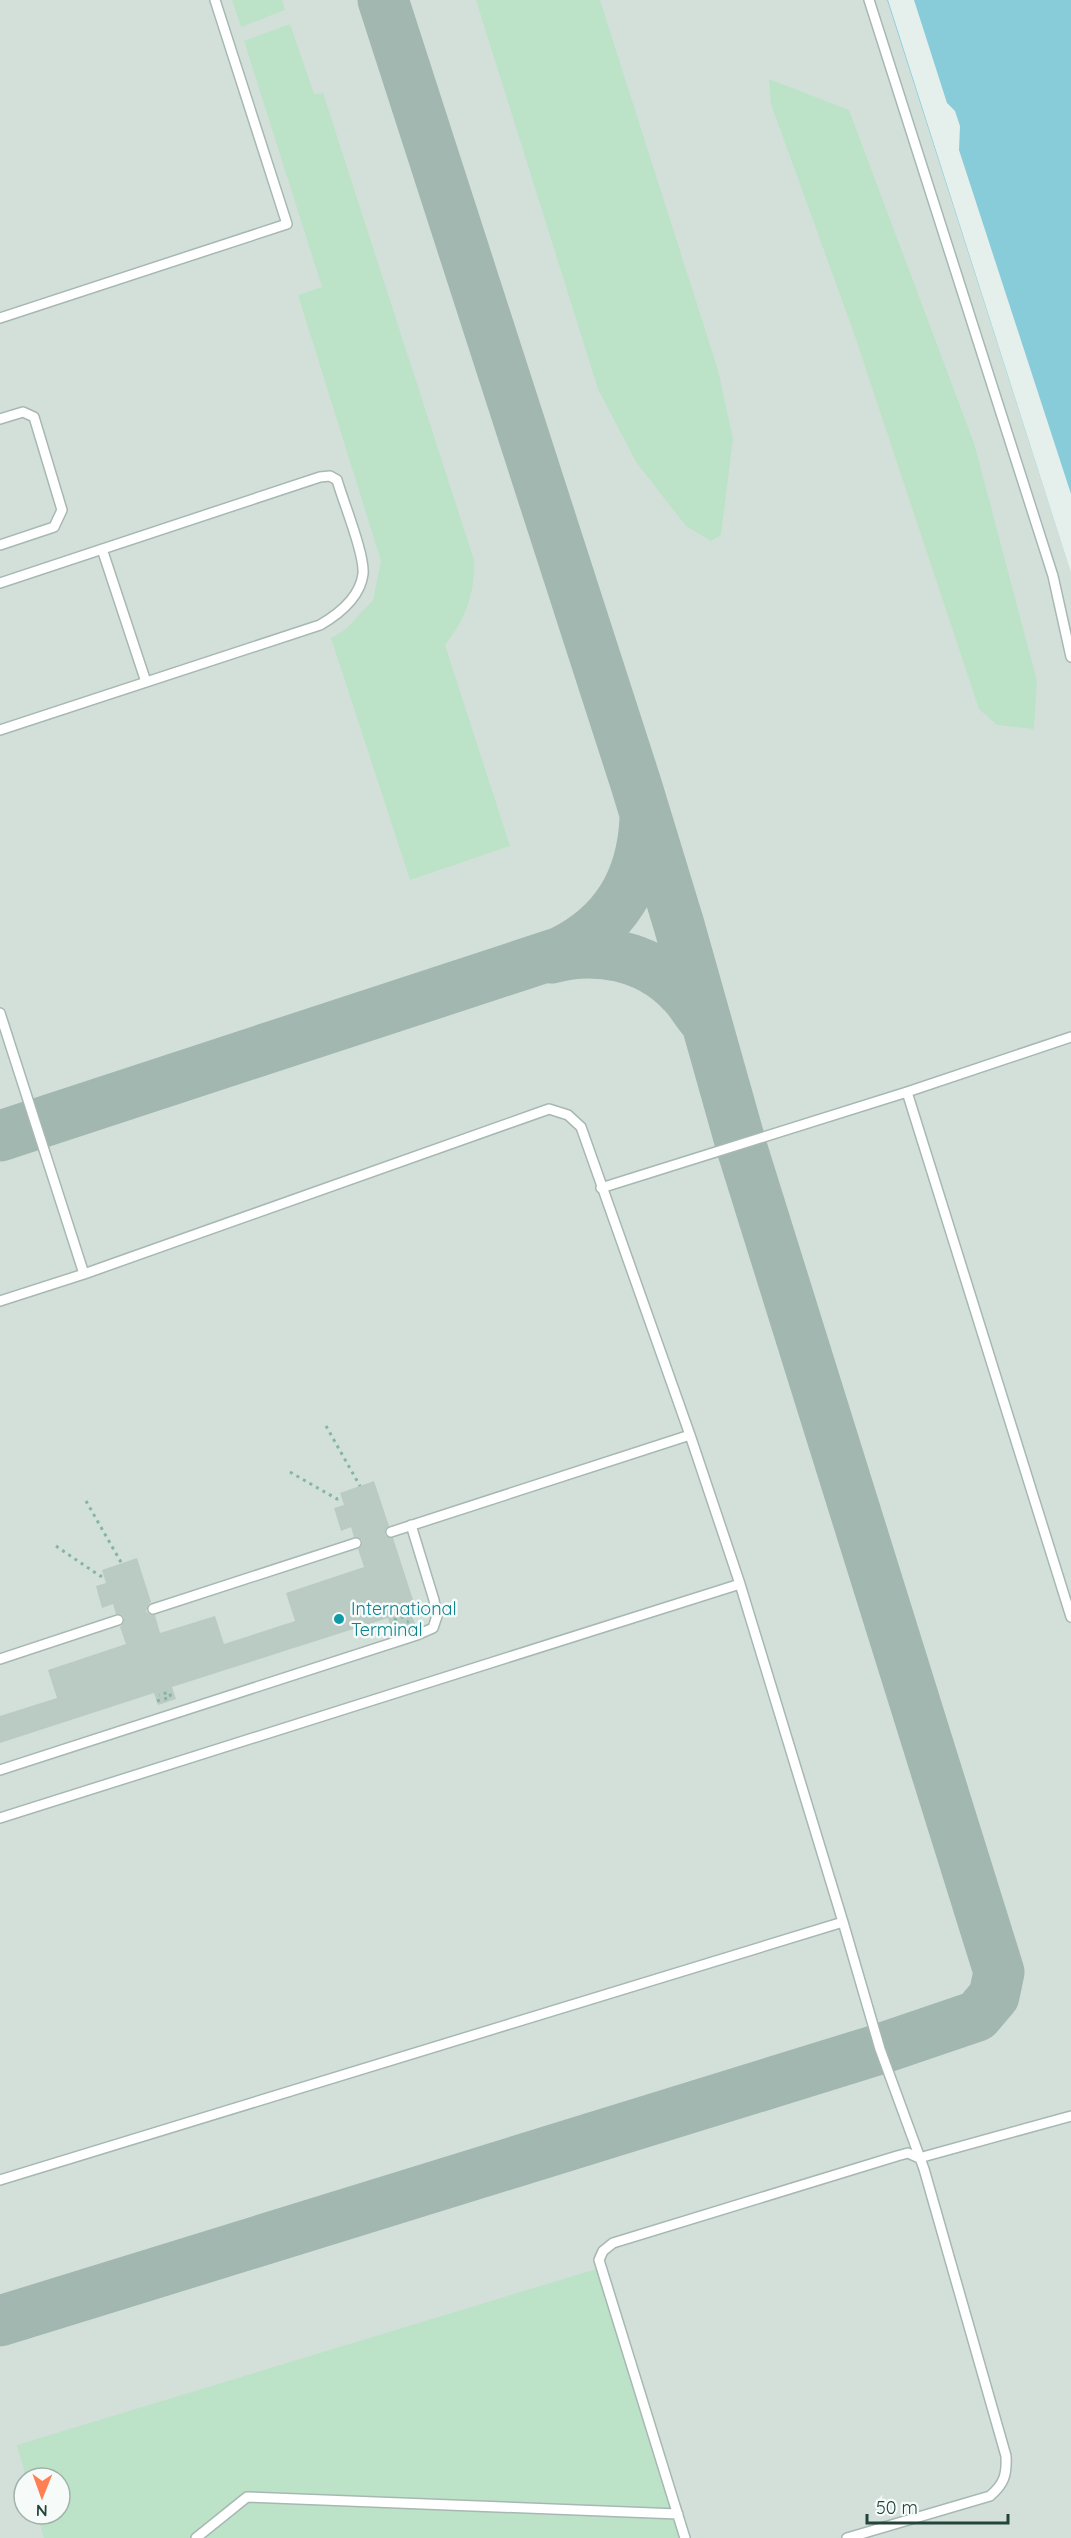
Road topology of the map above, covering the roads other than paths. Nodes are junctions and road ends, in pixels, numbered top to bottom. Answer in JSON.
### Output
{"nodes":[{"id":1,"x":215,"y":0,"type":"edge"},
{"id":2,"x":869,"y":0,"type":"edge"},
{"id":3,"x":0,"y":318,"type":"edge"},
{"id":4,"x":0,"y":419,"type":"edge"},
{"id":5,"x":0,"y":545,"type":"edge"},
{"id":6,"x":102,"y":549,"type":"junction"},
{"id":7,"x":0,"y":583,"type":"edge"},
{"id":8,"x":1071,"y":657,"type":"edge"},
{"id":9,"x":146,"y":682,"type":"junction"},
{"id":10,"x":0,"y":730,"type":"edge"},
{"id":11,"x":0,"y":1013,"type":"edge"},
{"id":12,"x":1071,"y":1037,"type":"edge"},
{"id":13,"x":907,"y":1092,"type":"junction"},
{"id":14,"x":601,"y":1188,"type":"junction"},
{"id":15,"x":84,"y":1275,"type":"junction"},
{"id":16,"x":0,"y":1301,"type":"edge"},
{"id":17,"x":690,"y":1434,"type":"junction"},
{"id":18,"x":411,"y":1525,"type":"junction"},
{"id":19,"x":391,"y":1532,"type":"dead end"},
{"id":20,"x":356,"y":1543,"type":"dead end"},
{"id":21,"x":740,"y":1584,"type":"junction"},
{"id":22,"x":153,"y":1609,"type":"dead end"},
{"id":23,"x":1071,"y":1617,"type":"edge"},
{"id":24,"x":118,"y":1620,"type":"dead end"},
{"id":25,"x":0,"y":1659,"type":"edge"},
{"id":26,"x":0,"y":1770,"type":"edge"},
{"id":27,"x":0,"y":1818,"type":"edge"},
{"id":28,"x":843,"y":1922,"type":"junction"},
{"id":29,"x":1071,"y":2116,"type":"edge"},
{"id":30,"x":919,"y":2158,"type":"junction"},
{"id":31,"x":0,"y":2180,"type":"edge"},
{"id":32,"x":678,"y":2514,"type":"junction"},
{"id":33,"x":195,"y":2538,"type":"edge"},
{"id":34,"x":685,"y":2538,"type":"edge"},
{"id":35,"x":847,"y":2538,"type":"edge"}],
"edges":[{"from":1,"to":3,"type":"lane"},
{"from":2,"to":8,"type":"lane"},
{"from":4,"to":5,"type":"lane"},
{"from":6,"to":7,"type":"lane"},
{"from":6,"to":9,"type":"lane"},
{"from":6,"to":9,"type":"lane"},
{"from":9,"to":10,"type":"lane"},
{"from":11,"to":15,"type":"lane"},
{"from":12,"to":13,"type":"lane"},
{"from":13,"to":14,"type":"lane"},
{"from":13,"to":23,"type":"lane"},
{"from":14,"to":15,"type":"lane"},
{"from":14,"to":17,"type":"lane"},
{"from":15,"to":16,"type":"lane"},
{"from":17,"to":18,"type":"lane"},
{"from":17,"to":21,"type":"lane"},
{"from":18,"to":19,"type":"lane"},
{"from":18,"to":26,"type":"lane"},
{"from":20,"to":22,"type":"lane"},
{"from":21,"to":27,"type":"lane"},
{"from":21,"to":28,"type":"lane"},
{"from":24,"to":25,"type":"lane"},
{"from":28,"to":30,"type":"lane"},
{"from":28,"to":31,"type":"lane"},
{"from":29,"to":30,"type":"lane"},
{"from":30,"to":32,"type":"lane"},
{"from":30,"to":35,"type":"lane"},
{"from":32,"to":33,"type":"lane"},
{"from":32,"to":34,"type":"lane"}]}
